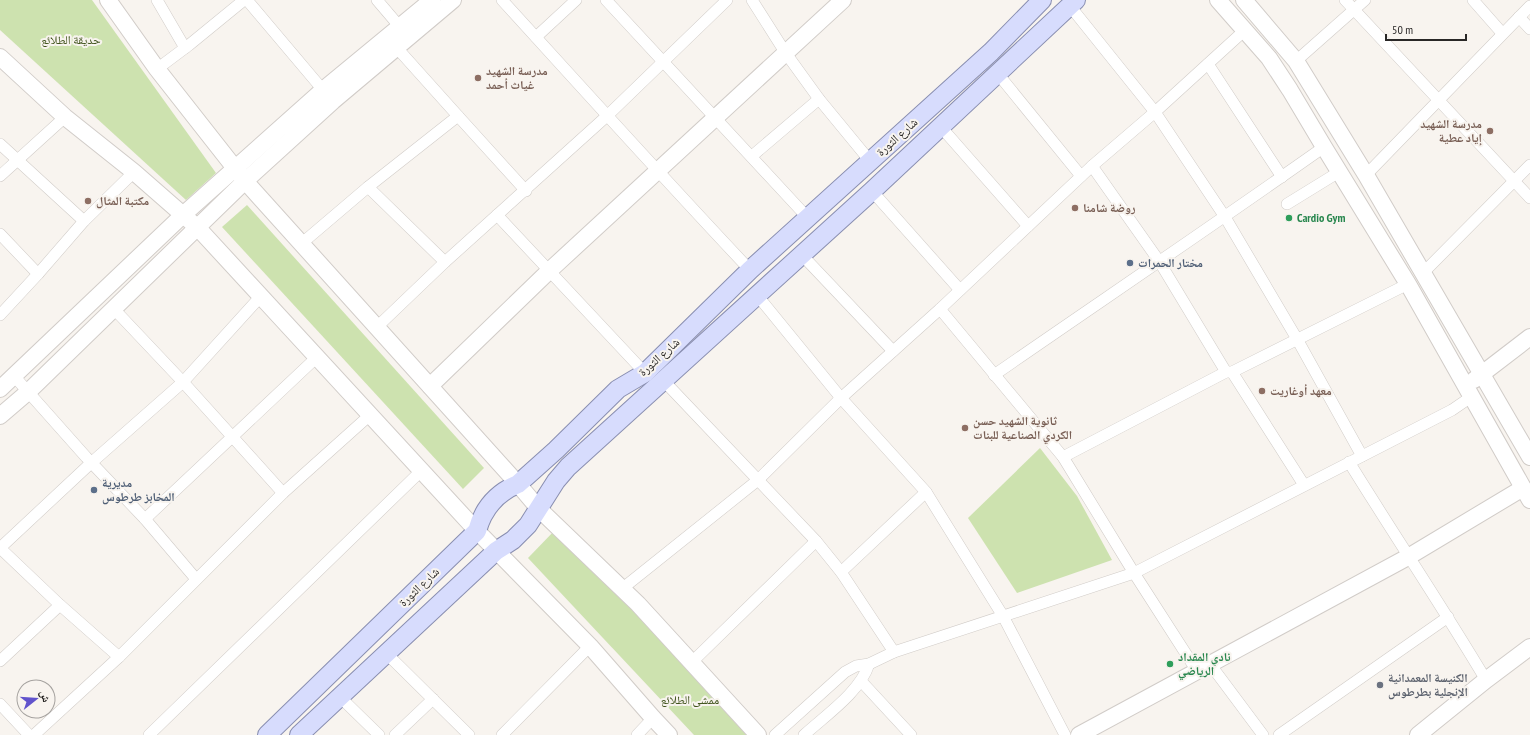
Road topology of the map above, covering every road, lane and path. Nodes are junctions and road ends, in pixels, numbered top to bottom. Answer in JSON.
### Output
{"nodes":[{"id":1,"x":108,"y":0,"type":"edge"},
{"id":2,"x":157,"y":0,"type":"edge"},
{"id":3,"x":244,"y":0,"type":"edge"},
{"id":4,"x":247,"y":0,"type":"edge"},
{"id":5,"x":377,"y":0,"type":"edge"},
{"id":6,"x":432,"y":0,"type":"edge"},
{"id":7,"x":453,"y":0,"type":"edge"},
{"id":8,"x":502,"y":0,"type":"edge"},
{"id":9,"x":576,"y":0,"type":"edge"},
{"id":10,"x":606,"y":0,"type":"edge"},
{"id":11,"x":727,"y":0,"type":"edge"},
{"id":12,"x":752,"y":0,"type":"edge"},
{"id":13,"x":843,"y":0,"type":"edge"},
{"id":14,"x":1042,"y":0,"type":"edge"},
{"id":15,"x":1218,"y":0,"type":"edge"},
{"id":16,"x":1244,"y":0,"type":"edge"},
{"id":17,"x":1344,"y":0,"type":"edge"},
{"id":18,"x":1365,"y":0,"type":"edge"},
{"id":19,"x":1473,"y":0,"type":"edge"},
{"id":20,"x":1073,"y":3,"type":"edge"},
{"id":21,"x":1530,"y":6,"type":"edge"},
{"id":22,"x":1354,"y":11,"type":"junction"},
{"id":23,"x":1519,"y":17,"type":"junction"},
{"id":24,"x":400,"y":27,"type":"junction"},
{"id":25,"x":1530,"y":29,"type":"edge"},
{"id":26,"x":1245,"y":30,"type":"junction"},
{"id":27,"x":1502,"y":33,"type":"junction"},
{"id":28,"x":536,"y":37,"type":"junction"},
{"id":29,"x":185,"y":48,"type":"junction"},
{"id":30,"x":397,"y":48,"type":"junction"},
{"id":31,"x":785,"y":52,"type":"junction"},
{"id":32,"x":0,"y":57,"type":"edge"},
{"id":33,"x":1296,"y":61,"type":"junction"},
{"id":34,"x":664,"y":62,"type":"junction"},
{"id":35,"x":1208,"y":64,"type":"junction"},
{"id":36,"x":157,"y":69,"type":"junction"},
{"id":37,"x":998,"y":74,"type":"junction"},
{"id":38,"x":324,"y":90,"type":"junction"},
{"id":39,"x":819,"y":99,"type":"junction"},
{"id":40,"x":1439,"y":100,"type":"junction"},
{"id":41,"x":1155,"y":112,"type":"junction"},
{"id":42,"x":608,"y":115,"type":"junction"},
{"id":43,"x":458,"y":116,"type":"junction"},
{"id":44,"x":66,"y":117,"type":"junction"},
{"id":45,"x":716,"y":118,"type":"junction"},
{"id":46,"x":941,"y":127,"type":"junction"},
{"id":47,"x":0,"y":144,"type":"edge"},
{"id":48,"x":1324,"y":147,"type":"junction"},
{"id":49,"x":752,"y":156,"type":"junction"},
{"id":50,"x":18,"y":160,"type":"junction"},
{"id":51,"x":870,"y":161,"type":"junction"},
{"id":52,"x":1530,"y":164,"type":"edge"},
{"id":53,"x":1092,"y":166,"type":"junction"},
{"id":54,"x":234,"y":168,"type":"junction"},
{"id":55,"x":134,"y":172,"type":"junction"},
{"id":56,"x":658,"y":172,"type":"junction"},
{"id":57,"x":1339,"y":172,"type":"junction"},
{"id":58,"x":1366,"y":175,"type":"junction"},
{"id":59,"x":0,"y":176,"type":"edge"},
{"id":60,"x":1081,"y":176,"type":"junction"},
{"id":61,"x":1282,"y":177,"type":"junction"},
{"id":62,"x":245,"y":181,"type":"junction"},
{"id":63,"x":1514,"y":181,"type":"junction"},
{"id":64,"x":368,"y":187,"type":"junction"},
{"id":65,"x":526,"y":191,"type":"junction"},
{"id":66,"x":872,"y":191,"type":"junction"},
{"id":67,"x":1530,"y":198,"type":"edge"},
{"id":68,"x":1287,"y":204,"type":"dead end"},
{"id":69,"x":184,"y":214,"type":"junction"},
{"id":70,"x":497,"y":215,"type":"junction"},
{"id":71,"x":807,"y":217,"type":"junction"},
{"id":72,"x":1225,"y":217,"type":"junction"},
{"id":73,"x":84,"y":220,"type":"junction"},
{"id":74,"x":1028,"y":226,"type":"junction"},
{"id":75,"x":198,"y":228,"type":"junction"},
{"id":76,"x":0,"y":234,"type":"edge"},
{"id":77,"x":301,"y":244,"type":"junction"},
{"id":78,"x":801,"y":254,"type":"junction"},
{"id":79,"x":1159,"y":261,"type":"junction"},
{"id":80,"x":445,"y":262,"type":"junction"},
{"id":81,"x":750,"y":270,"type":"junction"},
{"id":82,"x":549,"y":271,"type":"junction"},
{"id":83,"x":1423,"y":272,"type":"junction"},
{"id":84,"x":38,"y":274,"type":"junction"},
{"id":85,"x":1408,"y":284,"type":"junction"},
{"id":86,"x":960,"y":290,"type":"junction"},
{"id":87,"x":757,"y":295,"type":"junction"},
{"id":88,"x":261,"y":296,"type":"junction"},
{"id":89,"x":114,"y":309,"type":"junction"},
{"id":90,"x":940,"y":309,"type":"junction"},
{"id":91,"x":0,"y":315,"type":"edge"},
{"id":92,"x":376,"y":327,"type":"junction"},
{"id":93,"x":1530,"y":337,"type":"edge"},
{"id":94,"x":1297,"y":339,"type":"junction"},
{"id":95,"x":893,"y":351,"type":"junction"},
{"id":96,"x":1530,"y":351,"type":"edge"},
{"id":97,"x":317,"y":357,"type":"junction"},
{"id":98,"x":1229,"y":372,"type":"junction"},
{"id":99,"x":645,"y":373,"type":"junction"},
{"id":100,"x":994,"y":375,"type":"junction"},
{"id":101,"x":14,"y":376,"type":"junction"},
{"id":102,"x":1485,"y":379,"type":"junction"},
{"id":103,"x":663,"y":380,"type":"junction"},
{"id":104,"x":183,"y":382,"type":"junction"},
{"id":105,"x":430,"y":386,"type":"junction"},
{"id":106,"x":0,"y":389,"type":"edge"},
{"id":107,"x":1468,"y":391,"type":"junction"},
{"id":108,"x":28,"y":392,"type":"junction"},
{"id":109,"x":841,"y":398,"type":"junction"},
{"id":110,"x":370,"y":415,"type":"junction"},
{"id":111,"x":0,"y":416,"type":"edge"},
{"id":112,"x":231,"y":437,"type":"junction"},
{"id":113,"x":1526,"y":440,"type":"edge"},
{"id":114,"x":1362,"y":456,"type":"junction"},
{"id":115,"x":1063,"y":457,"type":"junction"},
{"id":116,"x":1530,"y":458,"type":"edge"},
{"id":117,"x":1349,"y":462,"type":"junction"},
{"id":118,"x":91,"y":463,"type":"junction"},
{"id":119,"x":421,"y":471,"type":"junction"},
{"id":120,"x":758,"y":480,"type":"junction"},
{"id":121,"x":518,"y":484,"type":"junction"},
{"id":122,"x":1304,"y":486,"type":"junction"},
{"id":123,"x":926,"y":492,"type":"junction"},
{"id":124,"x":283,"y":493,"type":"junction"},
{"id":125,"x":1527,"y":494,"type":"edge"},
{"id":126,"x":539,"y":508,"type":"junction"},
{"id":127,"x":145,"y":519,"type":"junction"},
{"id":128,"x":477,"y":531,"type":"junction"},
{"id":129,"x":816,"y":541,"type":"junction"},
{"id":130,"x":0,"y":548,"type":"edge"},
{"id":131,"x":496,"y":551,"type":"junction"},
{"id":132,"x":1408,"y":557,"type":"junction"},
{"id":133,"x":841,"y":572,"type":"junction"},
{"id":134,"x":1134,"y":573,"type":"junction"},
{"id":135,"x":196,"y":579,"type":"junction"},
{"id":136,"x":623,"y":588,"type":"junction"},
{"id":137,"x":60,"y":605,"type":"junction"},
{"id":138,"x":1003,"y":616,"type":"junction"},
{"id":139,"x":1448,"y":617,"type":"junction"},
{"id":140,"x":590,"y":646,"type":"junction"},
{"id":141,"x":1530,"y":648,"type":"edge"},
{"id":142,"x":894,"y":652,"type":"junction"},
{"id":143,"x":386,"y":653,"type":"junction"},
{"id":144,"x":119,"y":657,"type":"junction"},
{"id":145,"x":0,"y":661,"type":"edge"},
{"id":146,"x":692,"y":662,"type":"junction"},
{"id":147,"x":869,"y":664,"type":"junction"},
{"id":148,"x":1203,"y":668,"type":"junction"},
{"id":149,"x":1486,"y":680,"type":"junction"},
{"id":150,"x":861,"y":681,"type":"junction"},
{"id":151,"x":340,"y":697,"type":"junction"},
{"id":152,"x":433,"y":699,"type":"junction"},
{"id":153,"x":0,"y":704,"type":"edge"},
{"id":154,"x":653,"y":718,"type":"junction"},
{"id":155,"x":29,"y":735,"type":"edge"},
{"id":156,"x":34,"y":735,"type":"edge"},
{"id":157,"x":149,"y":735,"type":"edge"},
{"id":158,"x":267,"y":735,"type":"edge"},
{"id":159,"x":299,"y":735,"type":"edge"},
{"id":160,"x":379,"y":735,"type":"edge"},
{"id":161,"x":395,"y":735,"type":"edge"},
{"id":162,"x":469,"y":735,"type":"edge"},
{"id":163,"x":502,"y":735,"type":"edge"},
{"id":164,"x":637,"y":735,"type":"edge"},
{"id":165,"x":669,"y":735,"type":"edge"},
{"id":166,"x":758,"y":735,"type":"edge"},
{"id":167,"x":775,"y":735,"type":"edge"},
{"id":168,"x":804,"y":735,"type":"edge"},
{"id":169,"x":911,"y":735,"type":"edge"},
{"id":170,"x":1065,"y":735,"type":"edge"},
{"id":171,"x":1079,"y":735,"type":"edge"},
{"id":172,"x":1263,"y":735,"type":"edge"},
{"id":173,"x":1279,"y":735,"type":"edge"},
{"id":174,"x":1418,"y":735,"type":"edge"}],
"edges":[{"from":1,"to":36,"type":"street"},
{"from":2,"to":29,"type":"street"},
{"from":3,"to":29,"type":"street"},
{"from":4,"to":38,"type":"street"},
{"from":5,"to":24,"type":"street"},
{"from":6,"to":24,"type":"street"},
{"from":7,"to":30,"type":"street"},
{"from":8,"to":28,"type":"street"},
{"from":9,"to":28,"type":"street"},
{"from":10,"to":34,"type":"street"},
{"from":11,"to":34,"type":"street"},
{"from":12,"to":31,"type":"street"},
{"from":13,"to":31,"type":"street"},
{"from":14,"to":51,"type":"main road","name":"شارع الثورة"},
{"from":15,"to":26,"type":"street"},
{"from":16,"to":33,"type":"street"},
{"from":17,"to":22,"type":"street"},
{"from":18,"to":22,"type":"street"},
{"from":19,"to":27,"type":"street"},
{"from":20,"to":37,"type":"main road","name":"شارع الثورة"},
{"from":20,"to":41,"type":"street"},
{"from":21,"to":23,"type":"street"},
{"from":22,"to":33,"type":"street"},
{"from":22,"to":40,"type":"street"},
{"from":23,"to":25,"type":"street"},
{"from":23,"to":27,"type":"street"},
{"from":24,"to":38,"type":"street"},
{"from":26,"to":35,"type":"street"},
{"from":26,"to":48,"type":"street"},
{"from":27,"to":40,"type":"street"},
{"from":28,"to":42,"type":"street"},
{"from":29,"to":36,"type":"street"},
{"from":30,"to":43,"type":"street"},
{"from":30,"to":62,"type":"street"},
{"from":31,"to":39,"type":"street"},
{"from":31,"to":45,"type":"street"},
{"from":32,"to":44,"type":"street"},
{"from":33,"to":58,"type":"street"},
{"from":34,"to":42,"type":"street"},
{"from":34,"to":45,"type":"street"},
{"from":35,"to":41,"type":"street"},
{"from":35,"to":61,"type":"street"},
{"from":36,"to":54,"type":"street"},
{"from":37,"to":46,"type":"main road","name":"شارع الثورة"},
{"from":37,"to":60,"type":"street"},
{"from":38,"to":54,"type":"street"},
{"from":39,"to":49,"type":"street"},
{"from":39,"to":51,"type":"street"},
{"from":40,"to":58,"type":"street"},
{"from":40,"to":63,"type":"street"},
{"from":41,"to":53,"type":"street"},
{"from":41,"to":72,"type":"street"},
{"from":42,"to":56,"type":"street"},
{"from":42,"to":65,"type":"street"},
{"from":43,"to":64,"type":"street"},
{"from":43,"to":65,"type":"street"},
{"from":44,"to":50,"type":"street"},
{"from":44,"to":55,"type":"street"},
{"from":45,"to":49,"type":"street"},
{"from":45,"to":56,"type":"street"},
{"from":46,"to":66,"type":"main road","name":"شارع الثورة"},
{"from":46,"to":74,"type":"street"},
{"from":47,"to":50,"type":"street"},
{"from":48,"to":57,"type":"street"},
{"from":48,"to":61,"type":"street"},
{"from":49,"to":71,"type":"street"},
{"from":50,"to":59,"type":"street"},
{"from":50,"to":73,"type":"street"},
{"from":51,"to":71,"type":"main road","name":"شارع الثورة"},
{"from":52,"to":63,"type":"street"},
{"from":53,"to":60,"type":"street"},
{"from":53,"to":79,"type":"street"},
{"from":54,"to":62,"type":"street"},
{"from":54,"to":69,"type":"street"},
{"from":55,"to":69,"type":"street"},
{"from":55,"to":73,"type":"street"},
{"from":56,"to":81,"type":"street"},
{"from":56,"to":82,"type":"street"},
{"from":57,"to":68,"type":"street"},
{"from":57,"to":85,"type":"street"},
{"from":58,"to":83,"type":"street"},
{"from":60,"to":74,"type":"street"},
{"from":61,"to":72,"type":"street"},
{"from":62,"to":75,"type":"street"},
{"from":62,"to":77,"type":"street"},
{"from":63,"to":67,"type":"street"},
{"from":63,"to":83,"type":"street"},
{"from":64,"to":77,"type":"street"},
{"from":64,"to":80,"type":"street"},
{"from":65,"to":70,"type":"street"},
{"from":66,"to":78,"type":"main road","name":"شارع الثورة"},
{"from":66,"to":86,"type":"street"},
{"from":69,"to":75,"type":"street"},
{"from":69,"to":101,"type":"street"},
{"from":70,"to":80,"type":"street"},
{"from":70,"to":82,"type":"street"},
{"from":71,"to":81,"type":"main road","name":"شارع الثورة"},
{"from":72,"to":79,"type":"street"},
{"from":72,"to":94,"type":"street"},
{"from":73,"to":84,"type":"street"},
{"from":74,"to":86,"type":"street"},
{"from":75,"to":88,"type":"street"},
{"from":75,"to":89,"type":"street"},
{"from":76,"to":84,"type":"street"},
{"from":77,"to":92,"type":"street"},
{"from":78,"to":87,"type":"main road","name":"شارع الثورة"},
{"from":78,"to":95,"type":"street"},
{"from":79,"to":98,"type":"street"},
{"from":79,"to":100,"type":"street"},
{"from":80,"to":92,"type":"street"},
{"from":81,"to":99,"type":"main road","name":"شارع الثورة"},
{"from":82,"to":99,"type":"street"},
{"from":82,"to":105,"type":"street"},
{"from":83,"to":102,"type":"street"},
{"from":84,"to":91,"type":"street"},
{"from":85,"to":94,"type":"street"},
{"from":85,"to":107,"type":"street"},
{"from":86,"to":90,"type":"street"},
{"from":87,"to":103,"type":"main road","name":"شارع الثورة"},
{"from":87,"to":109,"type":"street"},
{"from":88,"to":97,"type":"street"},
{"from":88,"to":104,"type":"street"},
{"from":89,"to":104,"type":"street"},
{"from":89,"to":108,"type":"street"},
{"from":90,"to":95,"type":"street"},
{"from":90,"to":100,"type":"street"},
{"from":92,"to":105,"type":"street"},
{"from":93,"to":102,"type":"street"},
{"from":94,"to":98,"type":"street"},
{"from":94,"to":114,"type":"street"},
{"from":95,"to":109,"type":"street"},
{"from":96,"to":102,"type":"street"},
{"from":97,"to":110,"type":"street"},
{"from":97,"to":112,"type":"street"},
{"from":98,"to":115,"type":"street"},
{"from":98,"to":122,"type":"street"},
{"from":99,"to":121,"type":"main road","name":"شارع الثورة"},
{"from":100,"to":115,"type":"street"},
{"from":101,"to":106,"type":"street"},
{"from":101,"to":108,"type":"street"},
{"from":102,"to":107,"type":"street"},
{"from":102,"to":113,"type":"street"},
{"from":103,"to":120,"type":"street"},
{"from":103,"to":126,"type":"main road","name":"شارع الثورة"},
{"from":104,"to":112,"type":"street"},
{"from":104,"to":118,"type":"street"},
{"from":105,"to":121,"type":"street"},
{"from":107,"to":114,"type":"street"},
{"from":107,"to":125,"type":"street"},
{"from":108,"to":111,"type":"street"},
{"from":108,"to":118,"type":"street"},
{"from":109,"to":120,"type":"street"},
{"from":109,"to":123,"type":"street"},
{"from":110,"to":119,"type":"street"},
{"from":110,"to":124,"type":"street"},
{"from":112,"to":124,"type":"street"},
{"from":112,"to":127,"type":"street"},
{"from":113,"to":116,"type":"street"},
{"from":114,"to":117,"type":"street"},
{"from":115,"to":134,"type":"street"},
{"from":117,"to":122,"type":"street"},
{"from":117,"to":132,"type":"street"},
{"from":118,"to":127,"type":"street"},
{"from":118,"to":130,"type":"street"},
{"from":119,"to":128,"type":"street"},
{"from":119,"to":157,"type":"street"},
{"from":120,"to":129,"type":"street"},
{"from":120,"to":136,"type":"street"},
{"from":121,"to":126,"type":"street"},
{"from":121,"to":128,"type":"main road","name":"شارع الثورة"},
{"from":122,"to":134,"type":"street"},
{"from":123,"to":133,"type":"street"},
{"from":123,"to":138,"type":"street"},
{"from":124,"to":135,"type":"street"},
{"from":125,"to":132,"type":"street"},
{"from":126,"to":131,"type":"main road","name":"شارع الثورة"},
{"from":126,"to":136,"type":"street"},
{"from":127,"to":135,"type":"street"},
{"from":128,"to":131,"type":"street"},
{"from":128,"to":158,"type":"main road","name":"شارع الثورة"},
{"from":129,"to":133,"type":"street"},
{"from":129,"to":146,"type":"street"},
{"from":130,"to":137,"type":"street"},
{"from":131,"to":140,"type":"street"},
{"from":131,"to":143,"type":"main road","name":"شارع الثورة"},
{"from":132,"to":139,"type":"street"},
{"from":132,"to":148,"type":"street"},
{"from":133,"to":142,"type":"street"},
{"from":134,"to":138,"type":"street"},
{"from":134,"to":148,"type":"street"},
{"from":135,"to":144,"type":"street"},
{"from":136,"to":146,"type":"street"},
{"from":137,"to":144,"type":"street"},
{"from":137,"to":145,"type":"street"},
{"from":138,"to":142,"type":"street"},
{"from":138,"to":170,"type":"street"},
{"from":139,"to":149,"type":"street"},
{"from":139,"to":173,"type":"street"},
{"from":140,"to":154,"type":"street"},
{"from":140,"to":163,"type":"street"},
{"from":141,"to":149,"type":"street"},
{"from":142,"to":147,"type":"street"},
{"from":143,"to":151,"type":"main road","name":"شارع الثورة"},
{"from":143,"to":152,"type":"street"},
{"from":144,"to":156,"type":"street"},
{"from":146,"to":166,"type":"street"},
{"from":147,"to":150,"type":"street"},
{"from":147,"to":167,"type":"street"},
{"from":148,"to":171,"type":"street"},
{"from":148,"to":172,"type":"street"},
{"from":149,"to":174,"type":"street"},
{"from":150,"to":168,"type":"street"},
{"from":150,"to":169,"type":"street"},
{"from":151,"to":159,"type":"main road","name":"شارع الثورة"},
{"from":151,"to":160,"type":"street"},
{"from":152,"to":161,"type":"street"},
{"from":152,"to":162,"type":"street"},
{"from":153,"to":155,"type":"street"},
{"from":154,"to":164,"type":"street"},
{"from":154,"to":165,"type":"street"}]}
